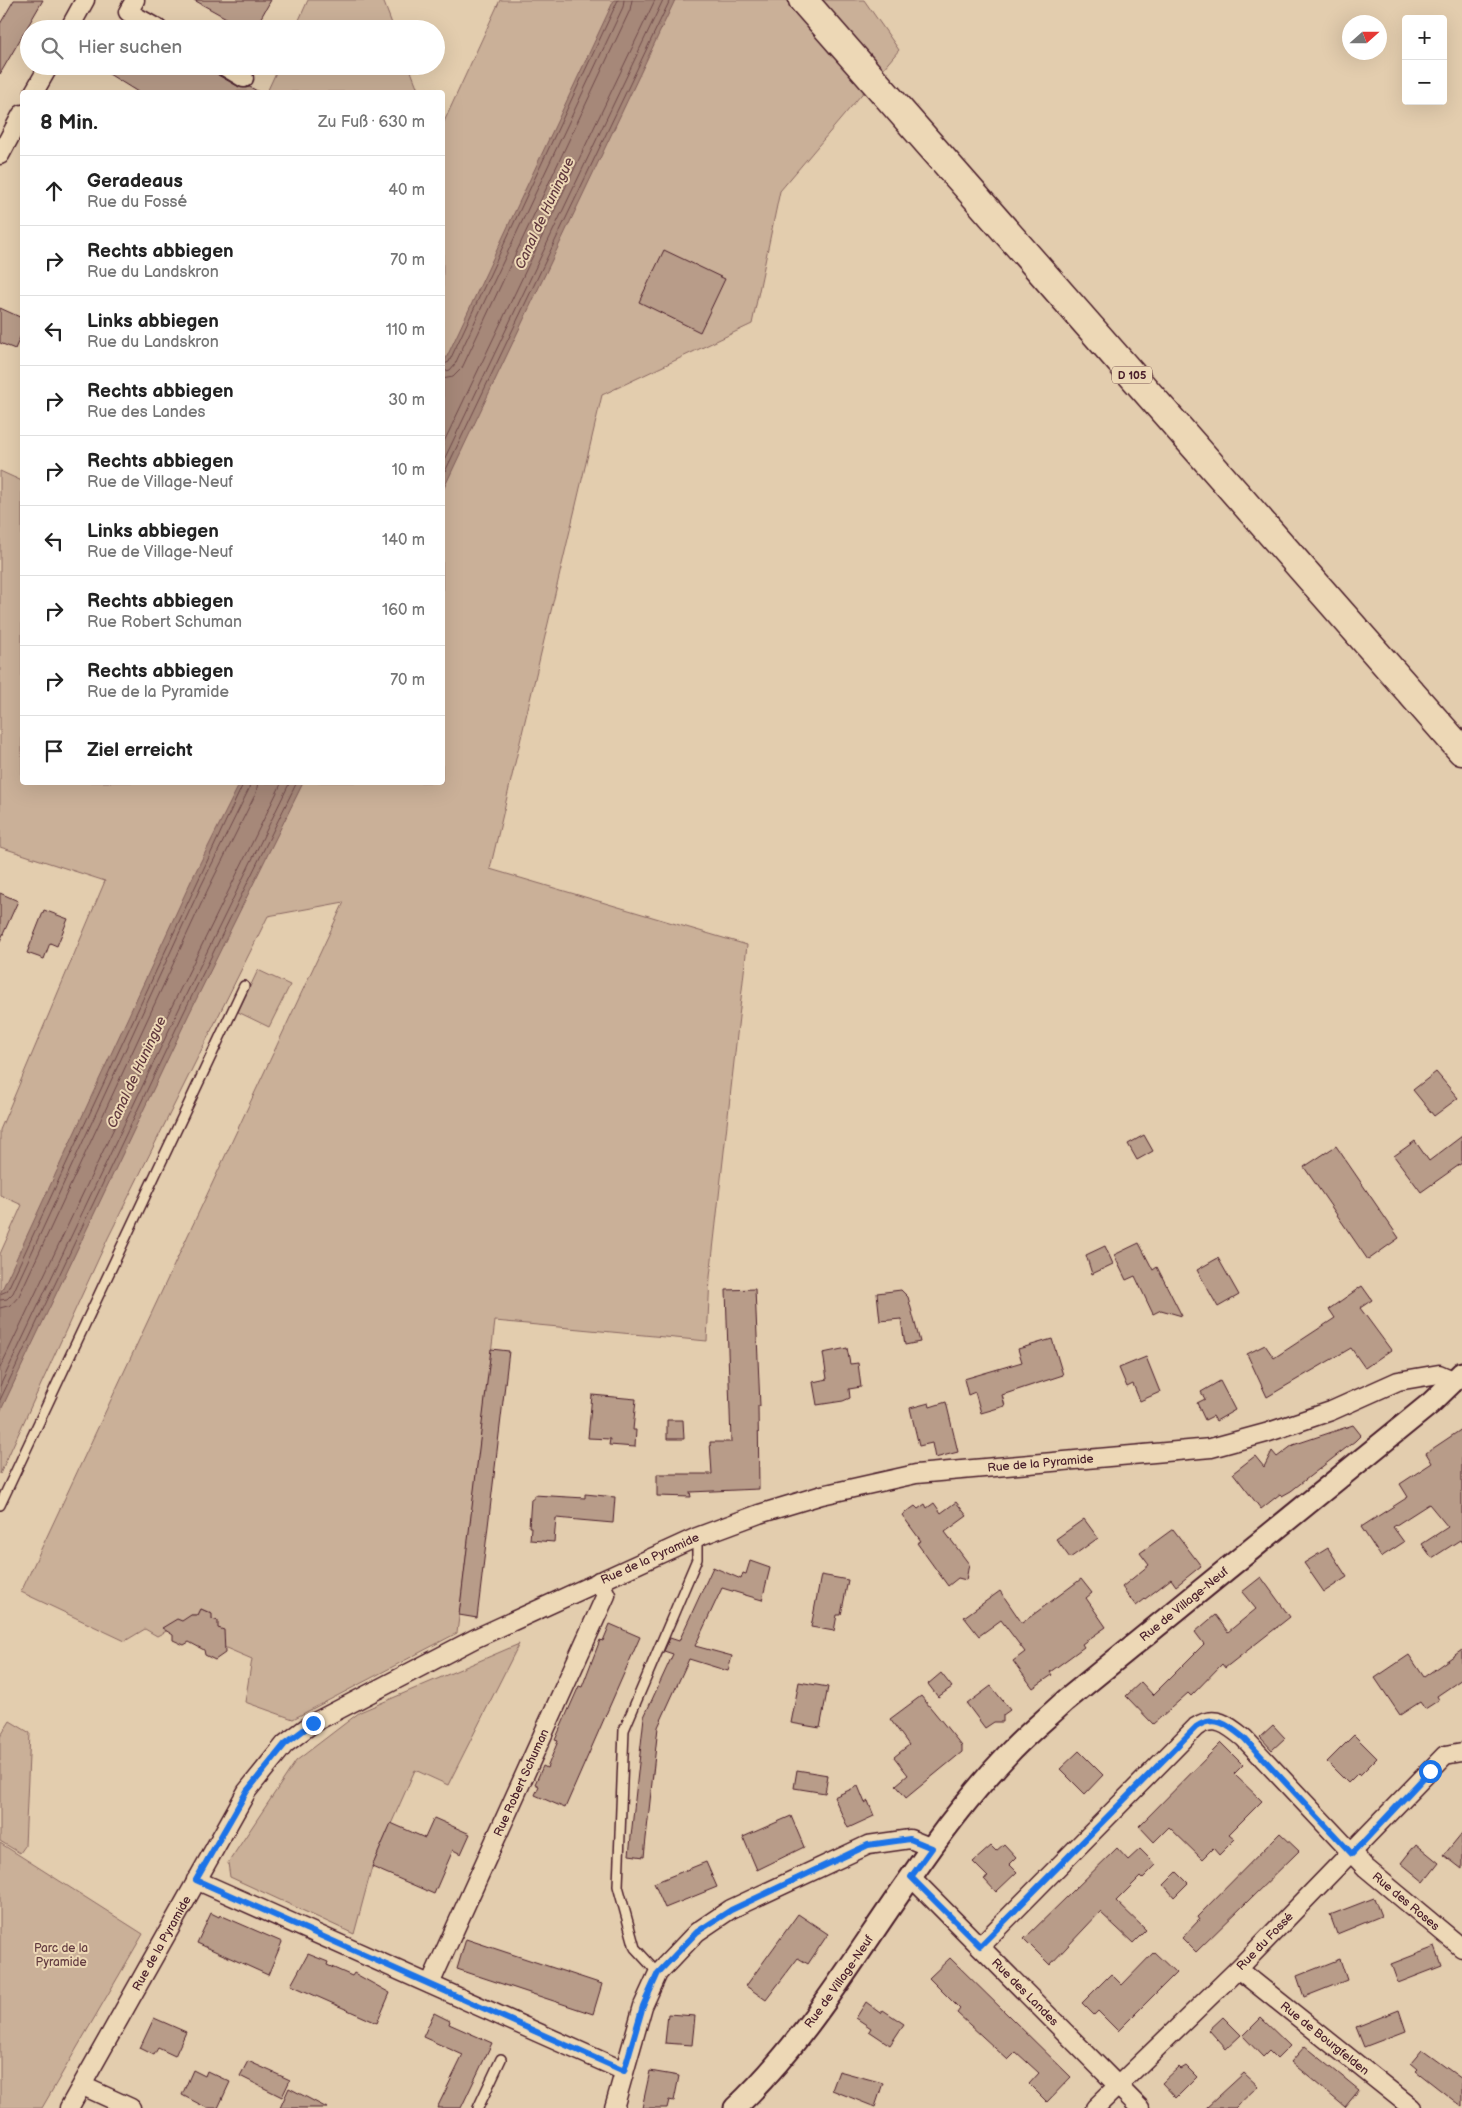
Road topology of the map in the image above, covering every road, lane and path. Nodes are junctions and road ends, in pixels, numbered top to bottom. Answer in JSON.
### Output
{"nodes":[{"id":1,"x":85,"y":0,"type":"edge"},
{"id":2,"x":135,"y":0,"type":"edge"},
{"id":3,"x":803,"y":0,"type":"edge"},
{"id":4,"x":74,"y":20,"type":"edge"},
{"id":5,"x":142,"y":20,"type":"edge"},
{"id":6,"x":44,"y":75,"type":"edge"},
{"id":7,"x":239,"y":75,"type":"edge"},
{"id":8,"x":244,"y":78,"type":"dead end"},
{"id":9,"x":35,"y":90,"type":"edge"},
{"id":10,"x":20,"y":118,"type":"edge"},
{"id":11,"x":0,"y":155,"type":"edge"},
{"id":12,"x":1462,"y":750,"type":"edge"},
{"id":13,"x":244,"y":986,"type":"dead end"},
{"id":14,"x":1458,"y":1377,"type":"edge"},
{"id":15,"x":0,"y":1505,"type":"edge"},
{"id":16,"x":697,"y":1536,"type":"junction"},
{"id":17,"x":599,"y":1581,"type":"junction"},
{"id":18,"x":1462,"y":1752,"type":"edge"},
{"id":19,"x":932,"y":1848,"type":"junction"},
{"id":20,"x":1352,"y":1854,"type":"junction"},
{"id":21,"x":911,"y":1877,"type":"junction"},
{"id":22,"x":196,"y":1880,"type":"junction"},
{"id":23,"x":980,"y":1946,"type":"junction"},
{"id":24,"x":1462,"y":1948,"type":"edge"},
{"id":25,"x":1238,"y":1969,"type":"junction"},
{"id":26,"x":658,"y":1973,"type":"junction"},
{"id":27,"x":430,"y":1984,"type":"junction"},
{"id":28,"x":501,"y":2059,"type":"dead end"},
{"id":29,"x":624,"y":2071,"type":"junction"},
{"id":30,"x":82,"y":2086,"type":"junction"},
{"id":31,"x":1117,"y":2086,"type":"junction"},
{"id":32,"x":69,"y":2108,"type":"edge"},
{"id":33,"x":131,"y":2108,"type":"edge"},
{"id":34,"x":478,"y":2108,"type":"edge"},
{"id":35,"x":614,"y":2108,"type":"edge"},
{"id":36,"x":735,"y":2108,"type":"edge"},
{"id":37,"x":1095,"y":2108,"type":"edge"},
{"id":38,"x":1140,"y":2108,"type":"edge"},
{"id":39,"x":1412,"y":2108,"type":"edge"}],
"edges":[{"from":1,"to":4,"type":"street"},
{"from":2,"to":5,"type":"street"},
{"from":3,"to":12,"type":"main road","number":"D 105"},
{"from":6,"to":9,"type":"street"},
{"from":7,"to":8,"type":"street"},
{"from":10,"to":11,"type":"street"},
{"from":13,"to":15,"type":"lane"},
{"from":14,"to":16,"type":"street","name":"Rue de la Pyramide"},
{"from":14,"to":19,"type":"street","name":"Rue de Village-Neuf"},
{"from":16,"to":17,"type":"street","name":"Rue de la Pyramide"},
{"from":16,"to":26,"type":"lane"},
{"from":17,"to":22,"type":"street","name":"Rue de la Pyramide"},
{"from":17,"to":27,"type":"street","name":"Rue Robert Schuman"},
{"from":18,"to":20,"type":"street","name":"Rue du Fossé"},
{"from":19,"to":21,"type":"street","name":"Rue de Village-Neuf"},
{"from":19,"to":26,"type":"street"},
{"from":20,"to":23,"type":"street","name":"Rue des Roses"},
{"from":20,"to":24,"type":"street","name":"Rue des Roses"},
{"from":20,"to":25,"type":"street","name":"Rue du Fossé"},
{"from":21,"to":23,"type":"street","name":"Rue des Landes"},
{"from":21,"to":36,"type":"street","name":"Rue de Village-Neuf"},
{"from":22,"to":27,"type":"street"},
{"from":22,"to":30,"type":"street","name":"Rue de la Pyramide"},
{"from":23,"to":31,"type":"street","name":"Rue des Landes"},
{"from":25,"to":31,"type":"street","name":"Rue du Fossé"},
{"from":25,"to":39,"type":"street","name":"Rue de Bourgfelden"},
{"from":26,"to":29,"type":"street"},
{"from":27,"to":29,"type":"street"},
{"from":28,"to":34,"type":"lane"},
{"from":29,"to":35,"type":"street"},
{"from":30,"to":32,"type":"street","name":"Rue de la Pyramide"},
{"from":30,"to":33,"type":"street"},
{"from":31,"to":37,"type":"street","name":"Rue du Fossé"},
{"from":31,"to":38,"type":"street","name":"Rue des Landes"}]}
